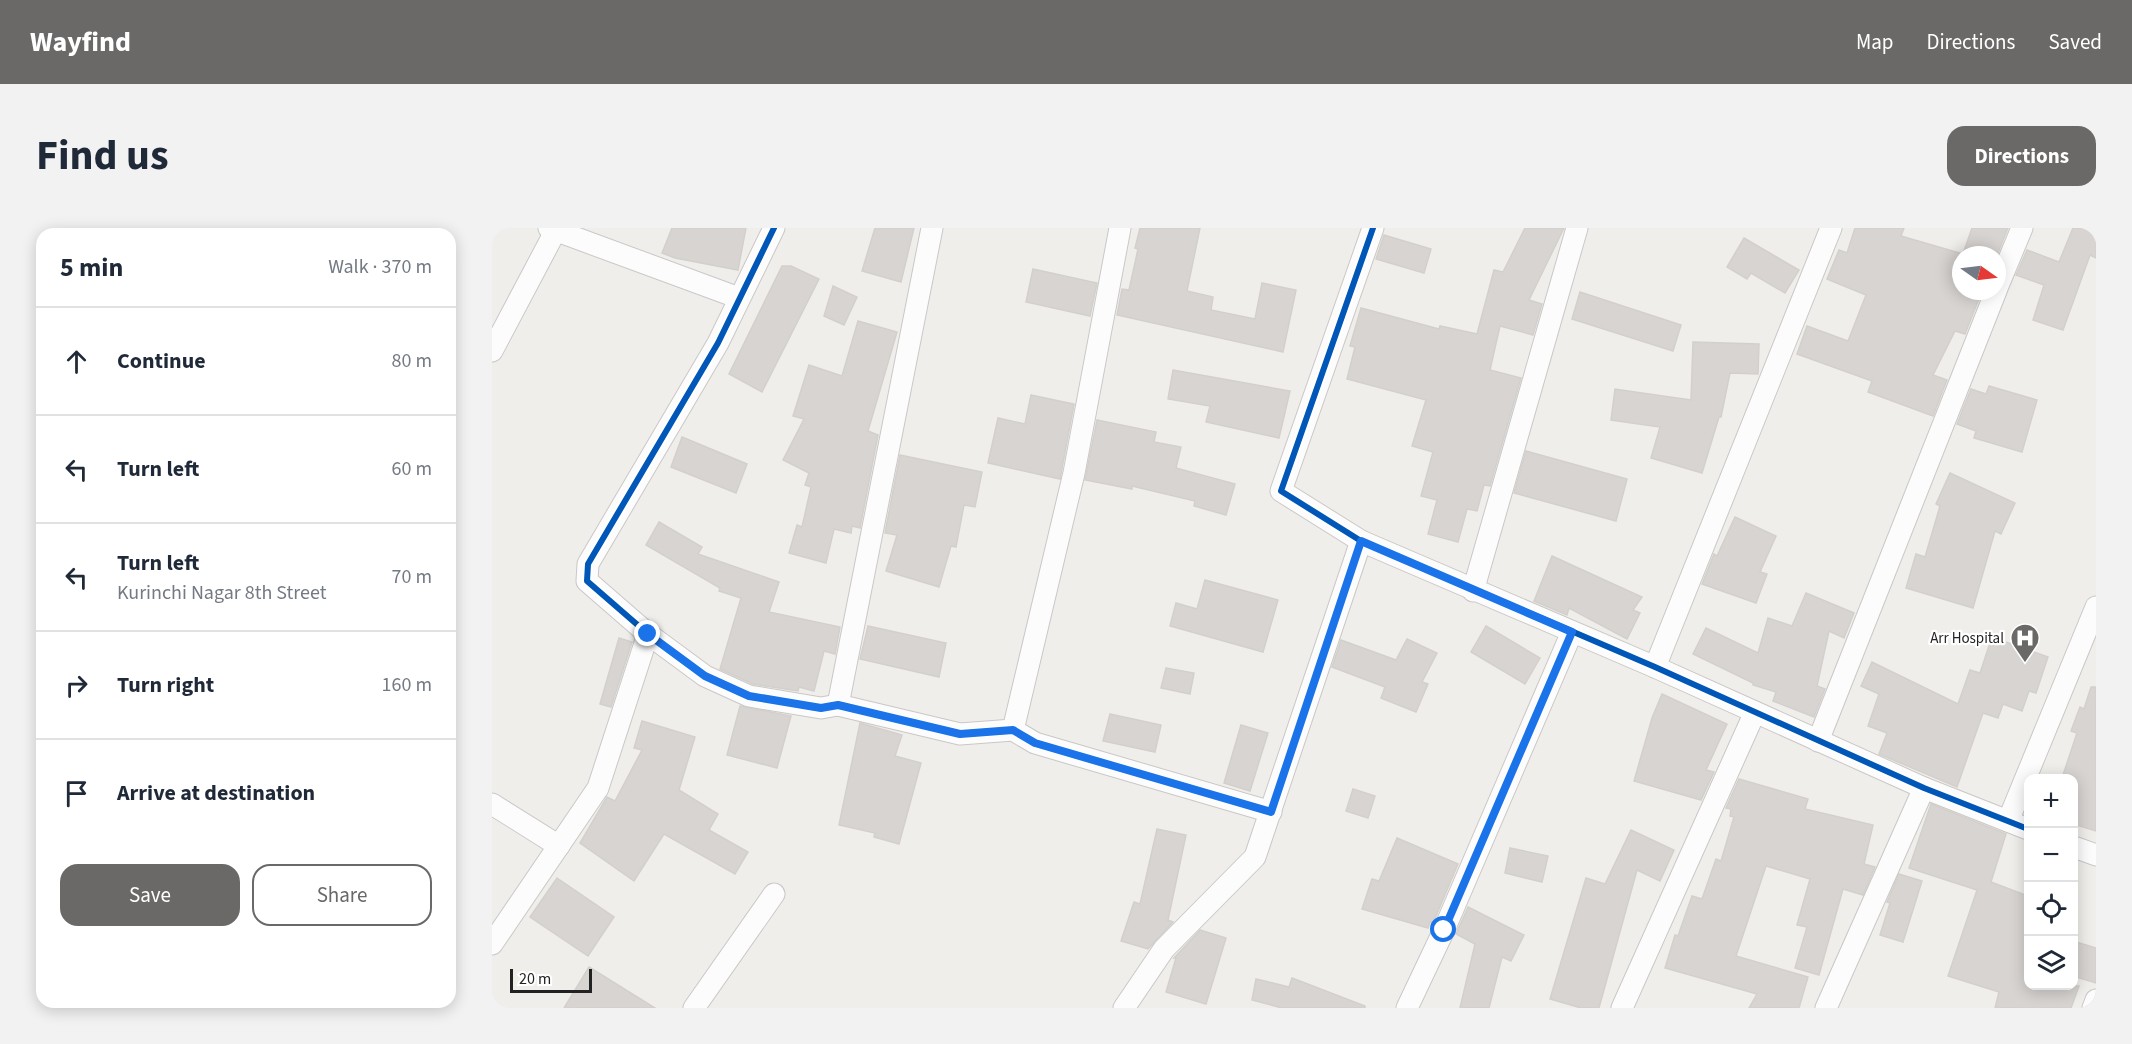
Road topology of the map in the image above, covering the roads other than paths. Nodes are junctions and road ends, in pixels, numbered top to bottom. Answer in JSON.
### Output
{"nodes":[{"id":1,"x":774,"y":228,"type":"edge"},
{"id":2,"x":932,"y":228,"type":"edge"},
{"id":3,"x":1120,"y":228,"type":"edge"},
{"id":4,"x":1373,"y":228,"type":"edge"},
{"id":5,"x":1577,"y":228,"type":"edge"},
{"id":6,"x":1830,"y":228,"type":"edge"},
{"id":7,"x":2022,"y":228,"type":"edge"},
{"id":8,"x":554,"y":229,"type":"edge"},
{"id":9,"x":2006,"y":266,"type":"edge"},
{"id":10,"x":739,"y":298,"type":"junction"},
{"id":11,"x":1992,"y":300,"type":"edge"},
{"id":12,"x":492,"y":351,"type":"edge"},
{"id":13,"x":1361,"y":541,"type":"junction"},
{"id":14,"x":1473,"y":591,"type":"junction"},
{"id":15,"x":2096,"y":607,"type":"edge"},
{"id":16,"x":1572,"y":632,"type":"junction"},
{"id":17,"x":648,"y":634,"type":"junction"},
{"id":18,"x":1655,"y":667,"type":"junction"},
{"id":19,"x":838,"y":705,"type":"junction"},
{"id":20,"x":1755,"y":712,"type":"junction"},
{"id":21,"x":1013,"y":730,"type":"junction"},
{"id":22,"x":1818,"y":741,"type":"junction"},
{"id":23,"x":1924,"y":788,"type":"junction"},
{"id":24,"x":492,"y":804,"type":"edge"},
{"id":25,"x":1271,"y":812,"type":"junction"},
{"id":26,"x":2008,"y":821,"type":"junction"},
{"id":27,"x":2026,"y":828,"type":"edge"},
{"id":28,"x":559,"y":846,"type":"junction"},
{"id":29,"x":2078,"y":849,"type":"edge"},
{"id":30,"x":2096,"y":855,"type":"edge"},
{"id":31,"x":774,"y":894,"type":"dead end"},
{"id":32,"x":492,"y":944,"type":"edge"},
{"id":33,"x":2096,"y":1000,"type":"edge"},
{"id":34,"x":694,"y":1008,"type":"edge"},
{"id":35,"x":1124,"y":1008,"type":"edge"},
{"id":36,"x":1407,"y":1008,"type":"edge"},
{"id":37,"x":1622,"y":1008,"type":"edge"},
{"id":38,"x":1826,"y":1008,"type":"edge"},
{"id":39,"x":2092,"y":1008,"type":"edge"}],
"edges":[{"from":1,"to":10,"type":"street"},
{"from":2,"to":19,"type":"street"},
{"from":3,"to":21,"type":"street"},
{"from":4,"to":13,"type":"street"},
{"from":5,"to":14,"type":"street"},
{"from":6,"to":18,"type":"street"},
{"from":7,"to":9,"type":"street"},
{"from":8,"to":10,"type":"street"},
{"from":8,"to":12,"type":"street"},
{"from":10,"to":17,"type":"street"},
{"from":11,"to":22,"type":"street"},
{"from":13,"to":14,"type":"street"},
{"from":13,"to":25,"type":"street"},
{"from":14,"to":16,"type":"street"},
{"from":15,"to":26,"type":"street"},
{"from":16,"to":18,"type":"street"},
{"from":16,"to":36,"type":"street"},
{"from":17,"to":19,"type":"street"},
{"from":17,"to":28,"type":"street"},
{"from":18,"to":20,"type":"street"},
{"from":19,"to":21,"type":"street"},
{"from":20,"to":22,"type":"street"},
{"from":20,"to":37,"type":"street"},
{"from":21,"to":25,"type":"street"},
{"from":22,"to":23,"type":"street"},
{"from":23,"to":26,"type":"street"},
{"from":23,"to":38,"type":"street"},
{"from":24,"to":28,"type":"street"},
{"from":25,"to":35,"type":"street"},
{"from":26,"to":27,"type":"street"},
{"from":28,"to":32,"type":"street"},
{"from":29,"to":30,"type":"street"},
{"from":31,"to":34,"type":"street"},
{"from":33,"to":39,"type":"street"}]}
